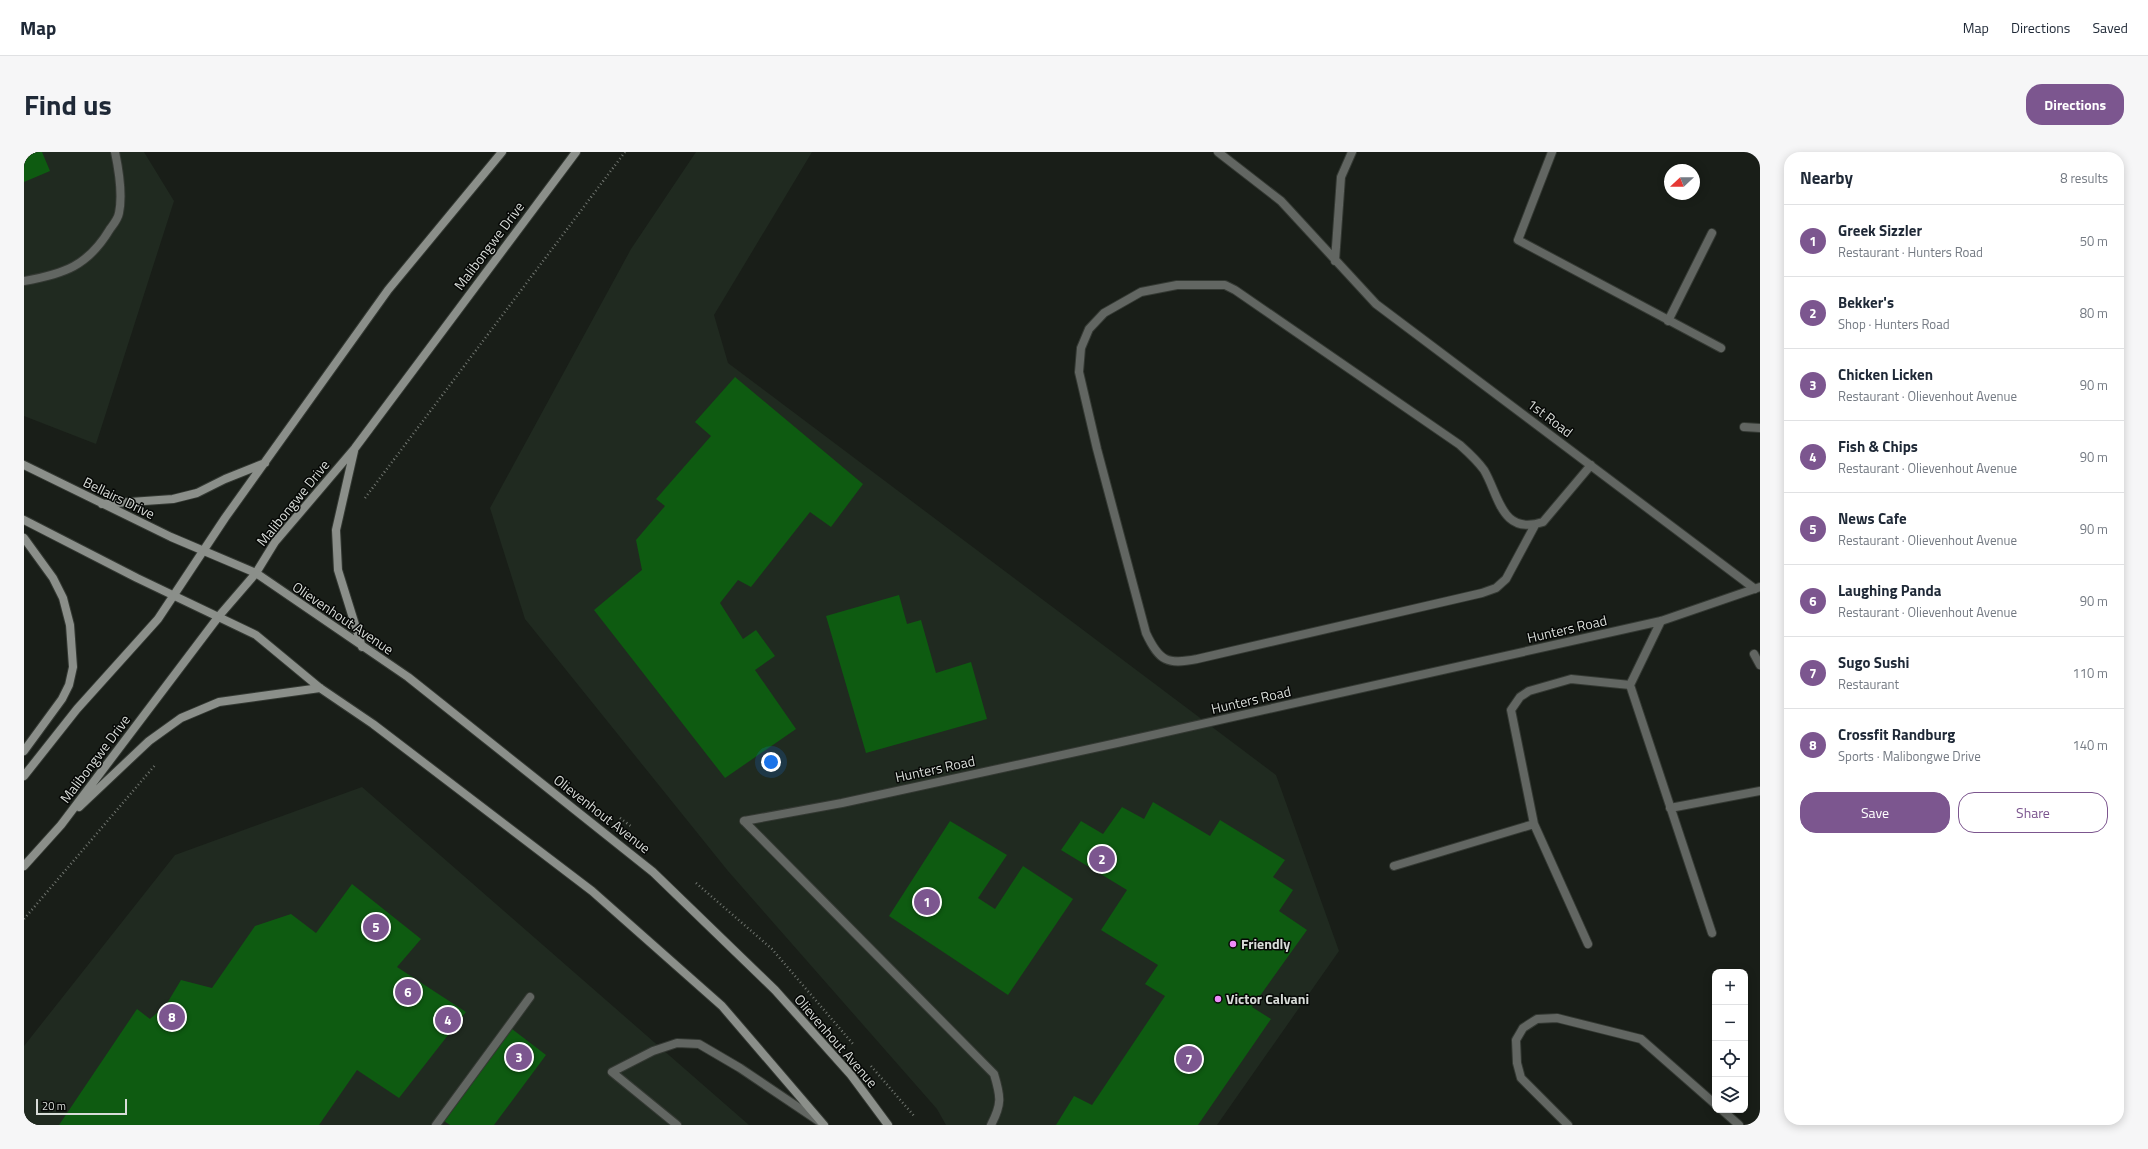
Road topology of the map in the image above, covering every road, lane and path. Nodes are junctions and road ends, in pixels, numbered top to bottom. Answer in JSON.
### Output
{"nodes":[{"id":1,"x":115,"y":152,"type":"edge"},
{"id":2,"x":502,"y":152,"type":"edge"},
{"id":3,"x":576,"y":152,"type":"edge"},
{"id":4,"x":625,"y":152,"type":"edge"},
{"id":5,"x":1218,"y":152,"type":"edge"},
{"id":6,"x":1352,"y":152,"type":"edge"},
{"id":7,"x":1552,"y":152,"type":"edge"},
{"id":8,"x":1712,"y":233,"type":"dead end"},
{"id":9,"x":1336,"y":261,"type":"junction"},
{"id":10,"x":24,"y":281,"type":"edge"},
{"id":11,"x":1668,"y":320,"type":"junction"},
{"id":12,"x":1721,"y":348,"type":"dead end"},
{"id":13,"x":1744,"y":427,"type":"dead end"},
{"id":14,"x":1760,"y":428,"type":"edge"},
{"id":15,"x":355,"y":448,"type":"junction"},
{"id":16,"x":265,"y":462,"type":"junction"},
{"id":17,"x":24,"y":465,"type":"edge"},
{"id":18,"x":1590,"y":465,"type":"junction"},
{"id":19,"x":364,"y":500,"type":"dead end"},
{"id":20,"x":102,"y":504,"type":"junction"},
{"id":21,"x":24,"y":520,"type":"edge"},
{"id":22,"x":1536,"y":525,"type":"junction"},
{"id":23,"x":24,"y":538,"type":"edge"},
{"id":24,"x":205,"y":550,"type":"junction"},
{"id":25,"x":256,"y":573,"type":"junction"},
{"id":26,"x":1758,"y":588,"type":"edge"},
{"id":27,"x":175,"y":595,"type":"junction"},
{"id":28,"x":219,"y":616,"type":"junction"},
{"id":29,"x":1661,"y":621,"type":"junction"},
{"id":30,"x":362,"y":647,"type":"junction"},
{"id":31,"x":1754,"y":654,"type":"dead end"},
{"id":32,"x":1760,"y":665,"type":"edge"},
{"id":33,"x":1630,"y":685,"type":"junction"},
{"id":34,"x":320,"y":688,"type":"junction"},
{"id":35,"x":24,"y":751,"type":"edge"},
{"id":36,"x":157,"y":764,"type":"dead end"},
{"id":37,"x":24,"y":776,"type":"edge"},
{"id":38,"x":1760,"y":791,"type":"edge"},
{"id":39,"x":1670,"y":808,"type":"junction"},
{"id":40,"x":614,"y":813,"type":"dead end"},
{"id":41,"x":1534,"y":824,"type":"junction"},
{"id":42,"x":60,"y":825,"type":"junction"},
{"id":43,"x":633,"y":828,"type":"dead end"},
{"id":44,"x":24,"y":866,"type":"edge"},
{"id":45,"x":1394,"y":866,"type":"dead end"},
{"id":46,"x":691,"y":878,"type":"dead end"},
{"id":47,"x":24,"y":919,"type":"edge"},
{"id":48,"x":1712,"y":933,"type":"dead end"},
{"id":49,"x":1588,"y":944,"type":"dead end"},
{"id":50,"x":530,"y":997,"type":"dead end"},
{"id":51,"x":854,"y":1045,"type":"dead end"},
{"id":52,"x":869,"y":1063,"type":"dead end"},
{"id":53,"x":1712,"y":1101,"type":"edge"},
{"id":54,"x":1725,"y":1113,"type":"edge"},
{"id":55,"x":915,"y":1117,"type":"dead end"},
{"id":56,"x":436,"y":1125,"type":"edge"},
{"id":57,"x":677,"y":1125,"type":"edge"},
{"id":58,"x":824,"y":1125,"type":"edge"},
{"id":59,"x":888,"y":1125,"type":"edge"},
{"id":60,"x":991,"y":1125,"type":"edge"},
{"id":61,"x":1568,"y":1125,"type":"edge"},
{"id":62,"x":1739,"y":1125,"type":"edge"}],
"edges":[{"from":1,"to":10,"type":"street"},
{"from":2,"to":16,"type":"main road"},
{"from":3,"to":15,"type":"main road","name":"Malibongwe Drive"},
{"from":4,"to":19,"type":"path"},
{"from":5,"to":9,"type":"street","name":"1st Road"},
{"from":6,"to":9,"type":"street"},
{"from":7,"to":11,"type":"street"},
{"from":8,"to":11,"type":"street"},
{"from":9,"to":18,"type":"street","name":"1st Road"},
{"from":11,"to":12,"type":"street"},
{"from":13,"to":14,"type":"street"},
{"from":15,"to":25,"type":"main road","name":"Malibongwe Drive"},
{"from":15,"to":30,"type":"main road"},
{"from":16,"to":20,"type":"main road"},
{"from":16,"to":24,"type":"main road"},
{"from":17,"to":20,"type":"main road","name":"Bellairs Drive"},
{"from":18,"to":22,"type":"street"},
{"from":18,"to":26,"type":"street","name":"1st Road"},
{"from":20,"to":24,"type":"main road","name":"Bellairs Drive"},
{"from":21,"to":27,"type":"main road"},
{"from":22,"to":22,"type":"street"},
{"from":23,"to":35,"type":"main road"},
{"from":24,"to":25,"type":"main road","name":"Bellairs Drive"},
{"from":24,"to":27,"type":"main road"},
{"from":25,"to":28,"type":"main road","name":"Malibongwe Drive"},
{"from":25,"to":30,"type":"main road","name":"Olievenhout Avenue"},
{"from":26,"to":29,"type":"street","name":"Hunters Road"},
{"from":27,"to":28,"type":"main road"},
{"from":27,"to":37,"type":"main road"},
{"from":28,"to":34,"type":"main road"},
{"from":28,"to":42,"type":"main road","name":"Malibongwe Drive"},
{"from":29,"to":33,"type":"street"},
{"from":29,"to":60,"type":"street","name":"Hunters Road"},
{"from":30,"to":59,"type":"main road","name":"Olievenhout Avenue"},
{"from":31,"to":32,"type":"street"},
{"from":33,"to":39,"type":"street"},
{"from":33,"to":41,"type":"street"},
{"from":34,"to":42,"type":"main road"},
{"from":34,"to":58,"type":"main road"},
{"from":36,"to":47,"type":"path"},
{"from":38,"to":39,"type":"street"},
{"from":39,"to":48,"type":"street"},
{"from":40,"to":43,"type":"path"},
{"from":41,"to":45,"type":"street"},
{"from":41,"to":49,"type":"street"},
{"from":42,"to":44,"type":"main road","name":"Malibongwe Drive"},
{"from":46,"to":51,"type":"path"},
{"from":50,"to":56,"type":"street"},
{"from":52,"to":55,"type":"path"},
{"from":53,"to":61,"type":"street"},
{"from":54,"to":62,"type":"street"},
{"from":57,"to":58,"type":"street"}]}
